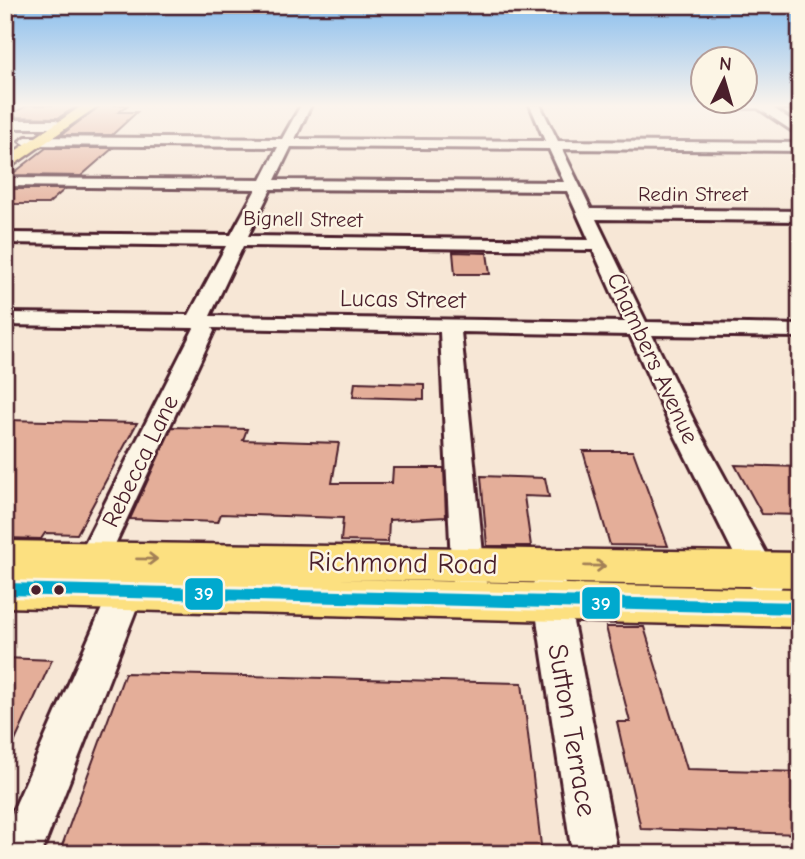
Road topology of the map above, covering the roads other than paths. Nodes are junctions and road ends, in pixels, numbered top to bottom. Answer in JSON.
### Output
{"nodes":[{"id":1,"x":29,"y":145,"type":"edge"},
{"id":2,"x":286,"y":145,"type":"edge"},
{"id":3,"x":553,"y":145,"type":"edge"},
{"id":4,"x":564,"y":145,"type":"edge"},
{"id":5,"x":800,"y":147,"type":"edge"},
{"id":6,"x":5,"y":167,"type":"edge"},
{"id":7,"x":266,"y":185,"type":"junction"},
{"id":8,"x":573,"y":187,"type":"junction"},
{"id":9,"x":586,"y":214,"type":"junction"},
{"id":10,"x":800,"y":216,"type":"edge"},
{"id":11,"x":5,"y":238,"type":"edge"},
{"id":12,"x":236,"y":240,"type":"junction"},
{"id":13,"x":600,"y":246,"type":"junction"},
{"id":14,"x":5,"y":319,"type":"edge"},
{"id":15,"x":450,"y":326,"type":"junction"},
{"id":16,"x":199,"y":327,"type":"junction"},
{"id":17,"x":639,"y":328,"type":"junction"},
{"id":18,"x":800,"y":331,"type":"edge"},
{"id":19,"x":5,"y":557,"type":"edge"},
{"id":20,"x":759,"y":570,"type":"junction"},
{"id":21,"x":800,"y":570,"type":"edge"},
{"id":22,"x":85,"y":574,"type":"junction"},
{"id":23,"x":468,"y":581,"type":"junction"},
{"id":24,"x":548,"y":583,"type":"junction"},
{"id":25,"x":5,"y":589,"type":"edge"},
{"id":26,"x":126,"y":592,"type":"junction"},
{"id":27,"x":789,"y":607,"type":"edge"},
{"id":28,"x":18,"y":854,"type":"edge"},
{"id":29,"x":595,"y":854,"type":"edge"}],
"edges":[{"from":1,"to":6,"type":"main road"},
{"from":2,"to":7,"type":"street","name":"Rebecca Lane"},
{"from":3,"to":8,"type":"street","name":"Chambers Avenue"},
{"from":4,"to":5,"type":"street"},
{"from":6,"to":7,"type":"street"},
{"from":7,"to":8,"type":"street"},
{"from":7,"to":12,"type":"street","name":"Rebecca Lane"},
{"from":8,"to":9,"type":"street","name":"Chambers Avenue"},
{"from":9,"to":10,"type":"street","name":"Redin Street"},
{"from":9,"to":13,"type":"street","name":"Chambers Avenue"},
{"from":11,"to":12,"type":"street","name":"Bignell Street"},
{"from":12,"to":13,"type":"street","name":"Bignell Street"},
{"from":12,"to":16,"type":"street","name":"Rebecca Lane"},
{"from":13,"to":17,"type":"street","name":"Chambers Avenue"},
{"from":14,"to":16,"type":"street","name":"Lucas Street"},
{"from":15,"to":16,"type":"street","name":"Lucas Street"},
{"from":15,"to":17,"type":"street","name":"Lucas Street"},
{"from":15,"to":23,"type":"street"},
{"from":16,"to":22,"type":"street","name":"Rebecca Lane"},
{"from":17,"to":18,"type":"street","name":"Lucas Street"},
{"from":17,"to":20,"type":"street","name":"Chambers Avenue"},
{"from":19,"to":22,"type":"main road","name":"Richmond Road"},
{"from":20,"to":21,"type":"main road","name":"Richmond Road"},
{"from":24,"to":20,"type":"main road","name":"Richmond Road","one_way":true},
{"from":20,"to":27,"type":"street","name":"Chambers Avenue"},
{"from":22,"to":23,"type":"main road","name":"Richmond Road","one_way":true},
{"from":22,"to":25,"type":"main road","name":"Richmond Road"},
{"from":22,"to":26,"type":"main road","name":"Richmond Road"},
{"from":23,"to":24,"type":"main road","name":"Richmond Road"},
{"from":23,"to":26,"type":"main road","name":"Richmond Road"},
{"from":24,"to":27,"type":"main road","name":"Richmond Road"},
{"from":24,"to":29,"type":"street","name":"Sutton Terrace"},
{"from":26,"to":28,"type":"street"}]}
